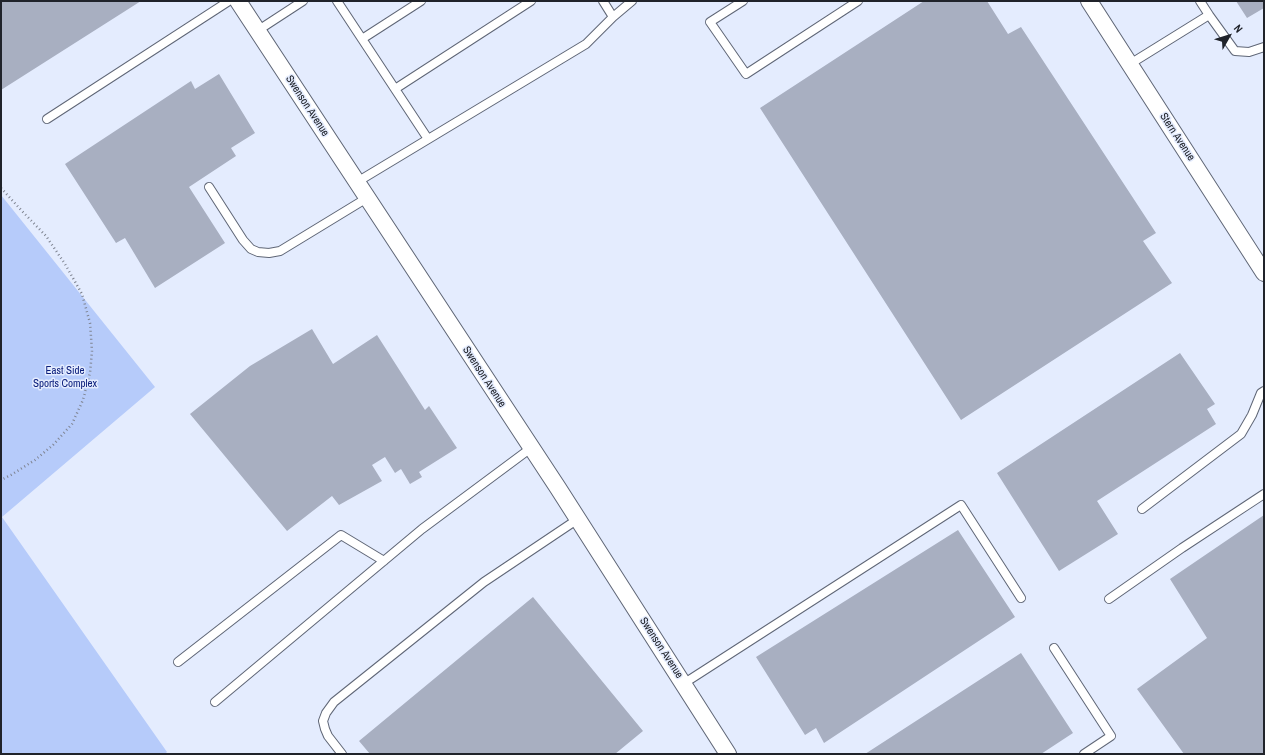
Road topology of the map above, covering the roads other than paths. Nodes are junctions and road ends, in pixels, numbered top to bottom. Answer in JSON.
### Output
{"nodes":[{"id":1,"x":229,"y":1,"type":"edge"},
{"id":2,"x":238,"y":1,"type":"edge"},
{"id":3,"x":303,"y":1,"type":"edge"},
{"id":4,"x":337,"y":1,"type":"edge"},
{"id":5,"x":421,"y":1,"type":"edge"},
{"id":6,"x":532,"y":1,"type":"edge"},
{"id":7,"x":603,"y":1,"type":"edge"},
{"id":8,"x":632,"y":1,"type":"edge"},
{"id":9,"x":743,"y":1,"type":"edge"},
{"id":10,"x":858,"y":1,"type":"edge"},
{"id":11,"x":1090,"y":1,"type":"edge"},
{"id":12,"x":1200,"y":1,"type":"edge"},
{"id":13,"x":1209,"y":15,"type":"junction"},
{"id":14,"x":613,"y":17,"type":"junction"},
{"id":15,"x":257,"y":31,"type":"junction"},
{"id":16,"x":362,"y":39,"type":"junction"},
{"id":17,"x":1264,"y":47,"type":"edge"},
{"id":18,"x":1130,"y":64,"type":"junction"},
{"id":19,"x":395,"y":90,"type":"junction"},
{"id":20,"x":47,"y":119,"type":"dead end"},
{"id":21,"x":428,"y":139,"type":"junction"},
{"id":22,"x":356,"y":182,"type":"junction"},
{"id":23,"x":209,"y":187,"type":"dead end"},
{"id":24,"x":367,"y":198,"type":"junction"},
{"id":25,"x":1264,"y":273,"type":"edge"},
{"id":26,"x":1264,"y":391,"type":"edge"},
{"id":27,"x":531,"y":448,"type":"junction"},
{"id":28,"x":1264,"y":494,"type":"edge"},
{"id":29,"x":1142,"y":509,"type":"dead end"},
{"id":30,"x":578,"y":519,"type":"junction"},
{"id":31,"x":384,"y":561,"type":"junction"},
{"id":32,"x":1021,"y":598,"type":"dead end"},
{"id":33,"x":1109,"y":598,"type":"dead end"},
{"id":34,"x":1054,"y":648,"type":"dead end"},
{"id":35,"x":178,"y":662,"type":"dead end"},
{"id":36,"x":683,"y":684,"type":"junction"},
{"id":37,"x":215,"y":702,"type":"dead end"},
{"id":38,"x":342,"y":754,"type":"edge"},
{"id":39,"x":728,"y":754,"type":"edge"},
{"id":40,"x":1084,"y":754,"type":"edge"}],
"edges":[{"from":1,"to":20,"type":"lane"},
{"from":2,"to":15,"type":"street","name":"Swenson Avenue"},
{"from":3,"to":15,"type":"lane"},
{"from":4,"to":16,"type":"lane"},
{"from":5,"to":16,"type":"lane"},
{"from":6,"to":19,"type":"lane"},
{"from":7,"to":14,"type":"lane"},
{"from":8,"to":14,"type":"lane"},
{"from":9,"to":10,"type":"lane"},
{"from":11,"to":18,"type":"street","name":"Stern Avenue"},
{"from":12,"to":13,"type":"lane"},
{"from":13,"to":17,"type":"lane"},
{"from":13,"to":18,"type":"lane"},
{"from":14,"to":21,"type":"lane"},
{"from":15,"to":22,"type":"street","name":"Swenson Avenue"},
{"from":16,"to":19,"type":"lane"},
{"from":18,"to":25,"type":"street","name":"Stern Avenue"},
{"from":19,"to":21,"type":"lane"},
{"from":21,"to":22,"type":"lane"},
{"from":22,"to":24,"type":"street","name":"Swenson Avenue"},
{"from":23,"to":24,"type":"lane"},
{"from":24,"to":27,"type":"street","name":"Swenson Avenue"},
{"from":26,"to":29,"type":"lane"},
{"from":27,"to":30,"type":"street","name":"Swenson Avenue"},
{"from":27,"to":31,"type":"lane"},
{"from":28,"to":33,"type":"lane"},
{"from":30,"to":36,"type":"street","name":"Swenson Avenue"},
{"from":30,"to":38,"type":"lane"},
{"from":31,"to":35,"type":"lane"},
{"from":31,"to":37,"type":"lane"},
{"from":32,"to":36,"type":"lane"},
{"from":34,"to":40,"type":"lane"},
{"from":36,"to":39,"type":"street","name":"Swenson Avenue"}]}
